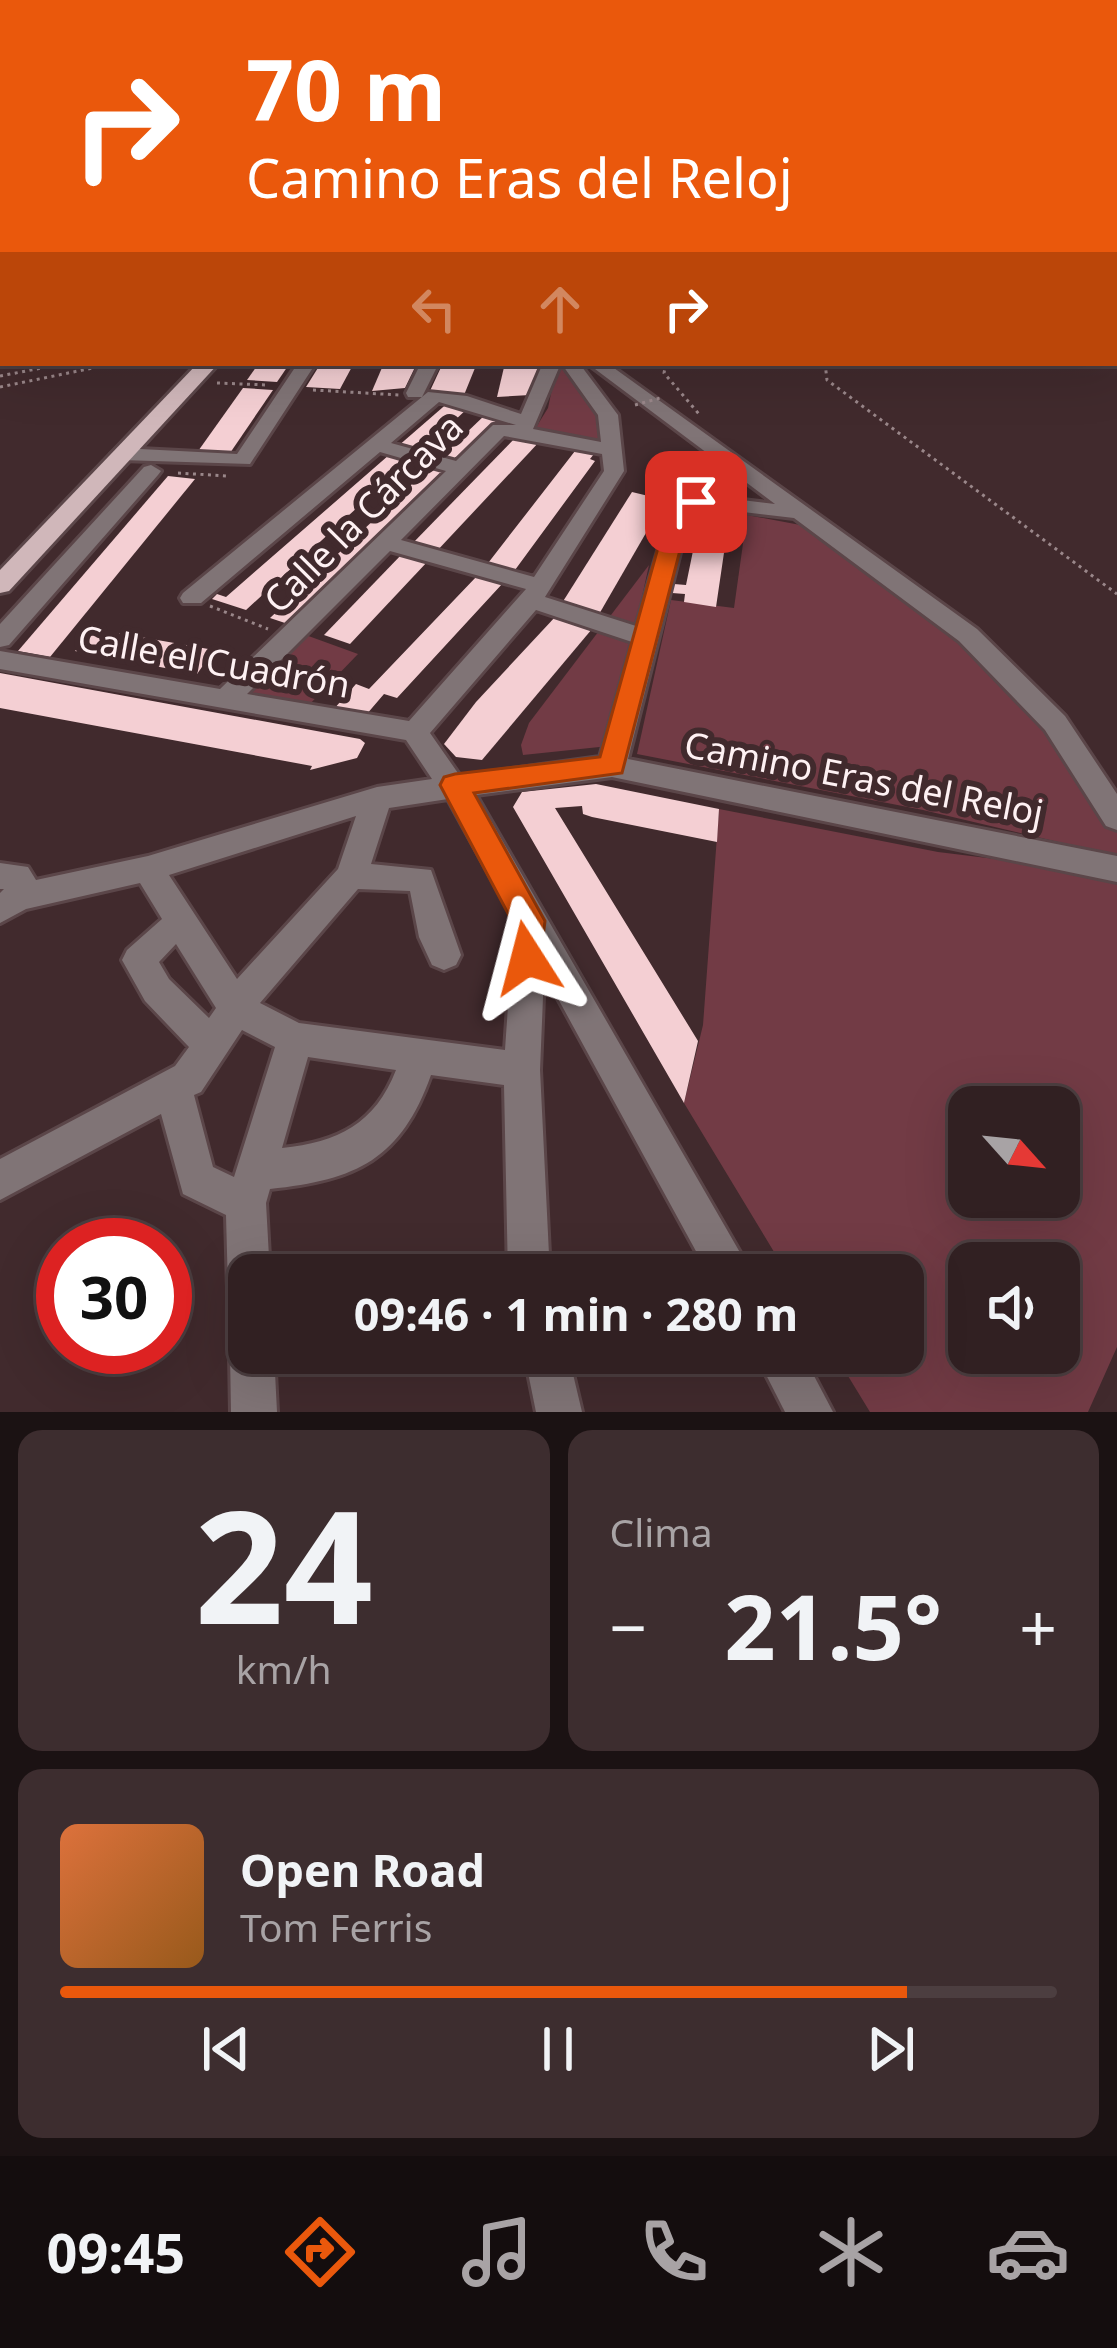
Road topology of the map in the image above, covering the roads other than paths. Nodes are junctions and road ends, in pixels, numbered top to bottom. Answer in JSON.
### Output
{"nodes":[{"id":1,"x":206,"y":366,"type":"edge"},
{"id":2,"x":305,"y":366,"type":"edge"},
{"id":3,"x":430,"y":366,"type":"edge"},
{"id":4,"x":550,"y":366,"type":"edge"},
{"id":5,"x":572,"y":366,"type":"edge"},
{"id":6,"x":600,"y":366,"type":"edge"},
{"id":7,"x":425,"y":395,"type":"junction"},
{"id":8,"x":517,"y":428,"type":"junction"},
{"id":9,"x":376,"y":445,"type":"junction"},
{"id":10,"x":611,"y":449,"type":"junction"},
{"id":11,"x":122,"y":454,"type":"junction"},
{"id":12,"x":459,"y":467,"type":"junction"},
{"id":13,"x":151,"y":470,"type":"road end"},
{"id":14,"x":798,"y":514,"type":"junction"},
{"id":15,"x":384,"y":542,"type":"junction"},
{"id":16,"x":0,"y":585,"type":"edge"},
{"id":17,"x":535,"y":592,"type":"junction"},
{"id":18,"x":192,"y":598,"type":"road end"},
{"id":19,"x":0,"y":638,"type":"edge"},
{"id":20,"x":645,"y":638,"type":"junction"},
{"id":21,"x":0,"y":660,"type":"edge"},
{"id":22,"x":226,"y":699,"type":"junction"},
{"id":23,"x":415,"y":732,"type":"junction"},
{"id":24,"x":612,"y":766,"type":"junction"},
{"id":25,"x":453,"y":785,"type":"junction"},
{"id":26,"x":376,"y":798,"type":"junction"},
{"id":27,"x":1117,"y":818,"type":"edge"},
{"id":28,"x":148,"y":869,"type":"junction"},
{"id":29,"x":1117,"y":869,"type":"edge"},
{"id":30,"x":351,"y":876,"type":"junction"},
{"id":31,"x":10,"y":890,"type":"edge"},
{"id":32,"x":529,"y":921,"type":"junction"},
{"id":33,"x":183,"y":924,"type":"junction"},
{"id":34,"x":444,"y":955,"type":"dead end"},
{"id":35,"x":236,"y":1009,"type":"junction"},
{"id":36,"x":296,"y":1039,"type":"junction"},
{"id":37,"x":211,"y":1045,"type":"junction"},
{"id":38,"x":420,"y":1055,"type":"junction"},
{"id":39,"x":522,"y":1070,"type":"junction"},
{"id":40,"x":172,"y":1087,"type":"junction"},
{"id":41,"x":0,"y":1180,"type":"edge"},
{"id":42,"x":250,"y":1186,"type":"junction"},
{"id":43,"x":249,"y":1254,"type":"edge"},
{"id":44,"x":528,"y":1254,"type":"edge"},
{"id":45,"x":720,"y":1254,"type":"edge"},
{"id":46,"x":253,"y":1374,"type":"edge"},
{"id":47,"x":551,"y":1374,"type":"edge"},
{"id":48,"x":789,"y":1374,"type":"edge"},
{"id":49,"x":254,"y":1412,"type":"edge"},
{"id":50,"x":559,"y":1412,"type":"edge"},
{"id":51,"x":810,"y":1412,"type":"edge"}],
"edges":[{"from":1,"to":11,"type":"main road"},
{"from":2,"to":11,"type":"street"},
{"from":3,"to":7,"type":"street"},
{"from":4,"to":8,"type":"street"},
{"from":5,"to":10,"type":"street"},
{"from":6,"to":14,"type":"street"},
{"from":7,"to":8,"type":"street"},
{"from":7,"to":9,"type":"street"},
{"from":8,"to":10,"type":"street"},
{"from":8,"to":12,"type":"street","name":"Calle la Cárcava"},
{"from":9,"to":12,"type":"street"},
{"from":9,"to":18,"type":"street"},
{"from":10,"to":17,"type":"street"},
{"from":11,"to":16,"type":"main road"},
{"from":12,"to":15,"type":"street","name":"Calle la Cárcava"},
{"from":13,"to":19,"type":"street"},
{"from":14,"to":20,"type":"street"},
{"from":14,"to":27,"type":"street"},
{"from":15,"to":17,"type":"street"},
{"from":15,"to":22,"type":"street","name":"Calle la Cárcava"},
{"from":17,"to":20,"type":"street"},
{"from":17,"to":23,"type":"street"},
{"from":20,"to":24,"type":"street"},
{"from":21,"to":22,"type":"street","name":"Calle el Cuadrón"},
{"from":22,"to":23,"type":"street","name":"Calle el Cuadrón"},
{"from":23,"to":25,"type":"street"},
{"from":24,"to":25,"type":"street","name":"Camino Eras del Reloj"},
{"from":24,"to":29,"type":"street","name":"Camino Eras del Reloj"},
{"from":25,"to":26,"type":"street","name":"Camino Eras del Reloj"},
{"from":25,"to":32,"type":"street"},
{"from":26,"to":28,"type":"street","name":"Camino Eras del Reloj"},
{"from":26,"to":30,"type":"street"},
{"from":28,"to":31,"type":"street","name":"Camino Eras del Reloj"},
{"from":28,"to":33,"type":"street"},
{"from":30,"to":34,"type":"street"},
{"from":30,"to":35,"type":"street"},
{"from":32,"to":39,"type":"street"},
{"from":32,"to":45,"type":"street"},
{"from":33,"to":35,"type":"street"},
{"from":33,"to":37,"type":"street"},
{"from":35,"to":36,"type":"street"},
{"from":35,"to":37,"type":"street"},
{"from":36,"to":38,"type":"street"},
{"from":36,"to":42,"type":"street"},
{"from":37,"to":40,"type":"street"},
{"from":38,"to":39,"type":"street"},
{"from":38,"to":42,"type":"street"},
{"from":39,"to":44,"type":"street"},
{"from":40,"to":41,"type":"street"},
{"from":40,"to":42,"type":"street"},
{"from":42,"to":43,"type":"street"},
{"from":46,"to":49,"type":"street"},
{"from":47,"to":50,"type":"street"},
{"from":48,"to":51,"type":"street"}]}
